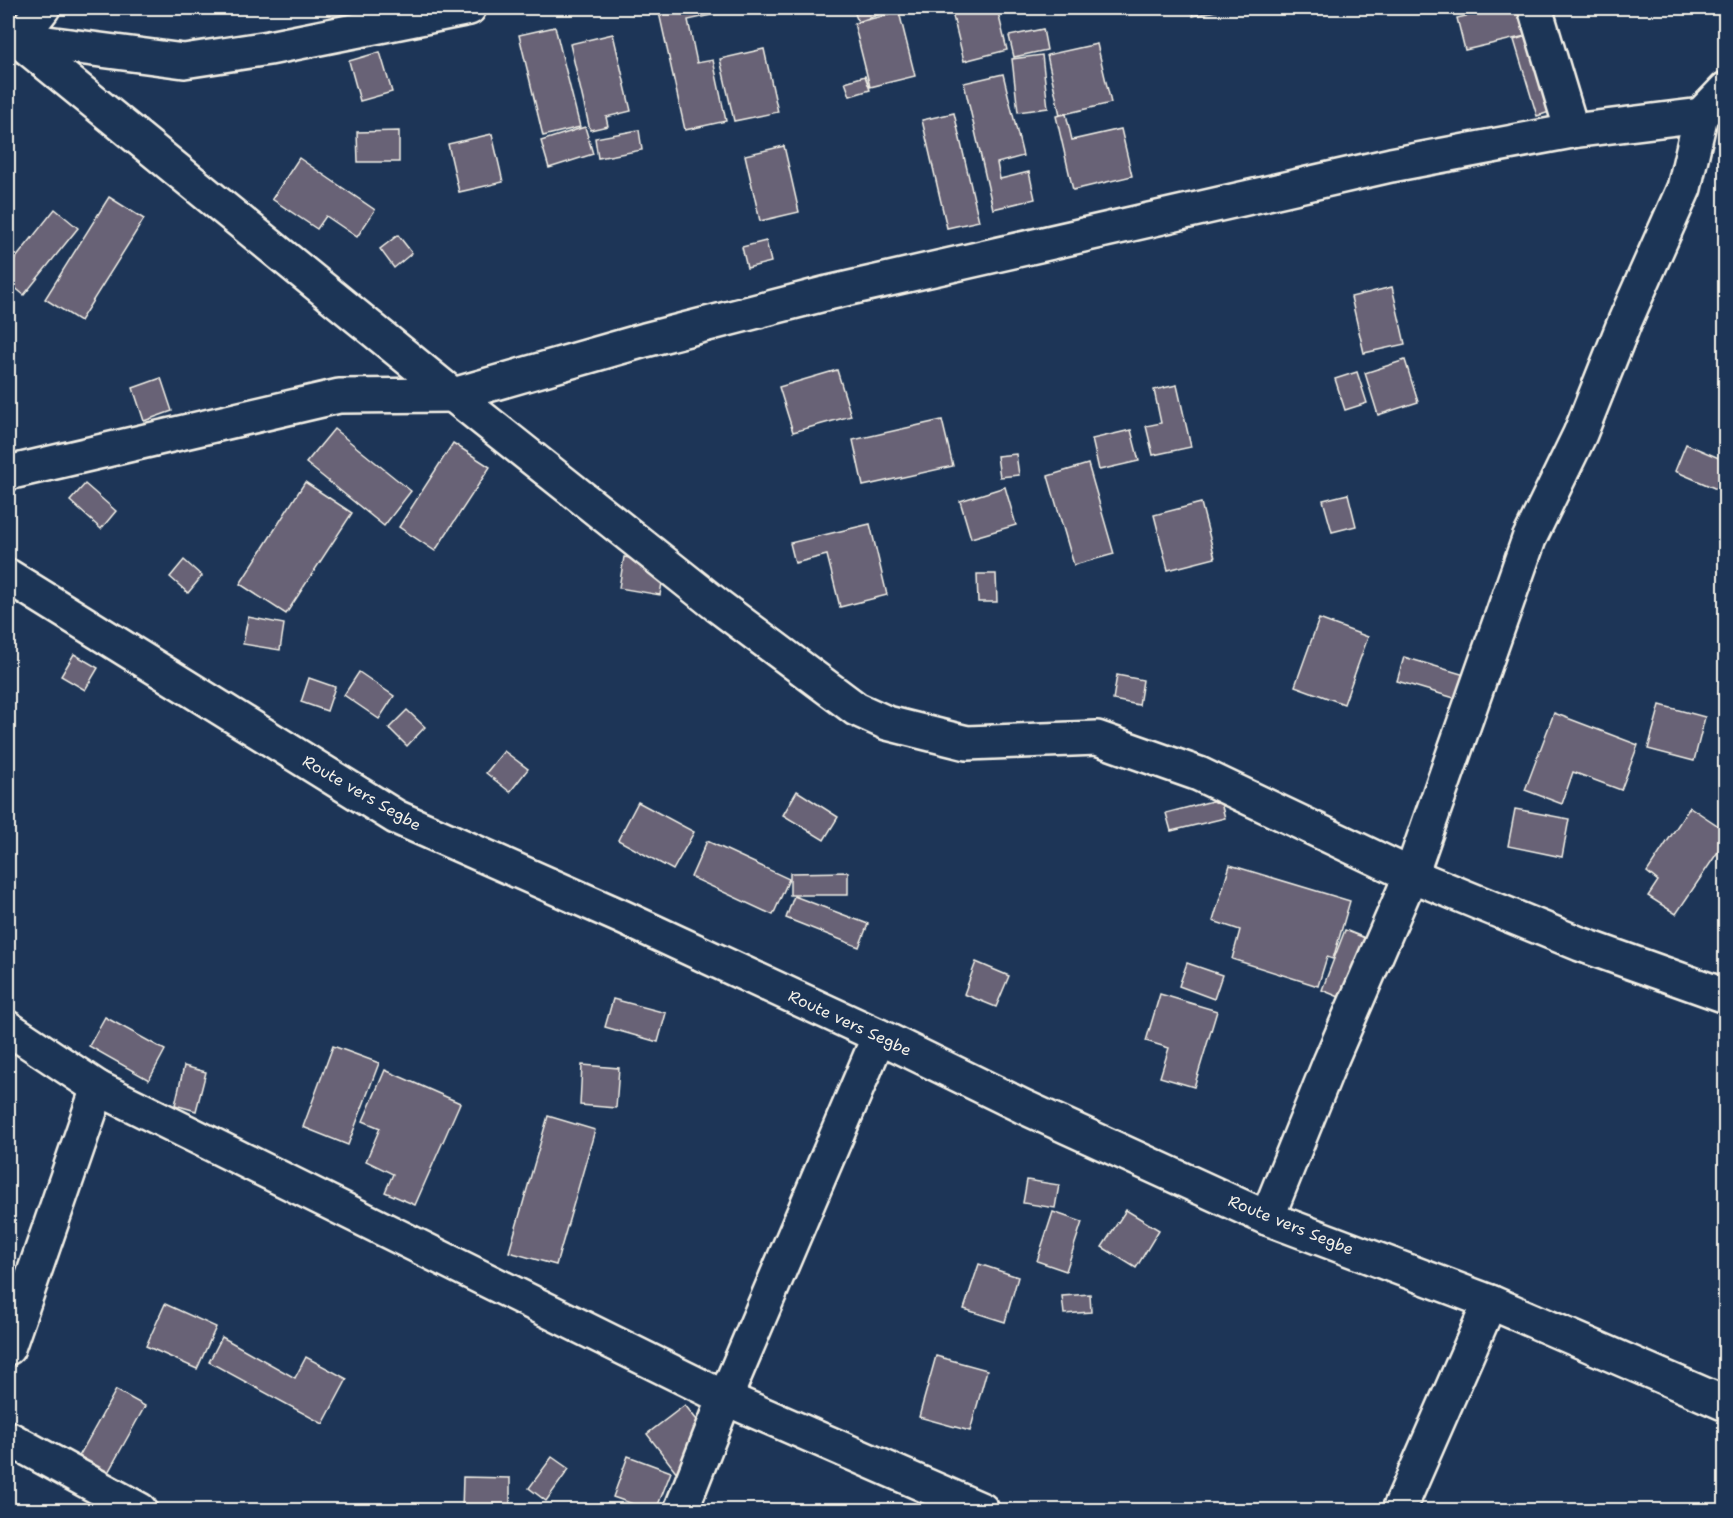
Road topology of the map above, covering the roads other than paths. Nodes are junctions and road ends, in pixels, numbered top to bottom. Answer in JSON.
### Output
{"nodes":[{"id":1,"x":43,"y":8,"type":"edge"},
{"id":2,"x":469,"y":8,"type":"edge"},
{"id":3,"x":1535,"y":8,"type":"edge"},
{"id":4,"x":420,"y":12,"type":"edge"},
{"id":5,"x":13,"y":36,"type":"edge"},
{"id":6,"x":1725,"y":89,"type":"edge"},
{"id":7,"x":1701,"y":114,"type":"junction"},
{"id":8,"x":1572,"y":131,"type":"junction"},
{"id":9,"x":453,"y":395,"type":"junction"},
{"id":10,"x":8,"y":473,"type":"edge"},
{"id":11,"x":8,"y":576,"type":"edge"},
{"id":12,"x":1412,"y":875,"type":"junction"},
{"id":13,"x":1725,"y":996,"type":"edge"},
{"id":14,"x":8,"y":1028,"type":"edge"},
{"id":15,"x":879,"y":1036,"type":"junction"},
{"id":16,"x":98,"y":1088,"type":"junction"},
{"id":17,"x":1267,"y":1218,"type":"junction"},
{"id":18,"x":1490,"y":1302,"type":"junction"},
{"id":19,"x":8,"y":1348,"type":"edge"},
{"id":20,"x":725,"y":1398,"type":"junction"},
{"id":21,"x":1725,"y":1404,"type":"edge"},
{"id":22,"x":8,"y":1438,"type":"edge"},
{"id":23,"x":140,"y":1510,"type":"edge"},
{"id":24,"x":681,"y":1510,"type":"edge"},
{"id":25,"x":981,"y":1510,"type":"edge"},
{"id":26,"x":1399,"y":1510,"type":"edge"}],
"edges":[{"from":1,"to":5,"type":"street"},
{"from":2,"to":4,"type":"street"},
{"from":3,"to":8,"type":"street"},
{"from":4,"to":5,"type":"street"},
{"from":5,"to":9,"type":"street"},
{"from":6,"to":7,"type":"street"},
{"from":7,"to":8,"type":"street"},
{"from":7,"to":12,"type":"street"},
{"from":8,"to":9,"type":"street"},
{"from":9,"to":10,"type":"street"},
{"from":9,"to":12,"type":"street"},
{"from":11,"to":15,"type":"street","name":"Route vers Segbe"},
{"from":12,"to":13,"type":"street"},
{"from":12,"to":17,"type":"street"},
{"from":14,"to":16,"type":"street"},
{"from":15,"to":17,"type":"street","name":"Route vers Segbe"},
{"from":15,"to":20,"type":"street"},
{"from":16,"to":19,"type":"street"},
{"from":16,"to":20,"type":"street"},
{"from":17,"to":18,"type":"street","name":"Route vers Segbe"},
{"from":18,"to":21,"type":"street","name":"Route vers Segbe"},
{"from":18,"to":26,"type":"street"},
{"from":20,"to":24,"type":"street"},
{"from":20,"to":25,"type":"street"},
{"from":22,"to":23,"type":"street"}]}
